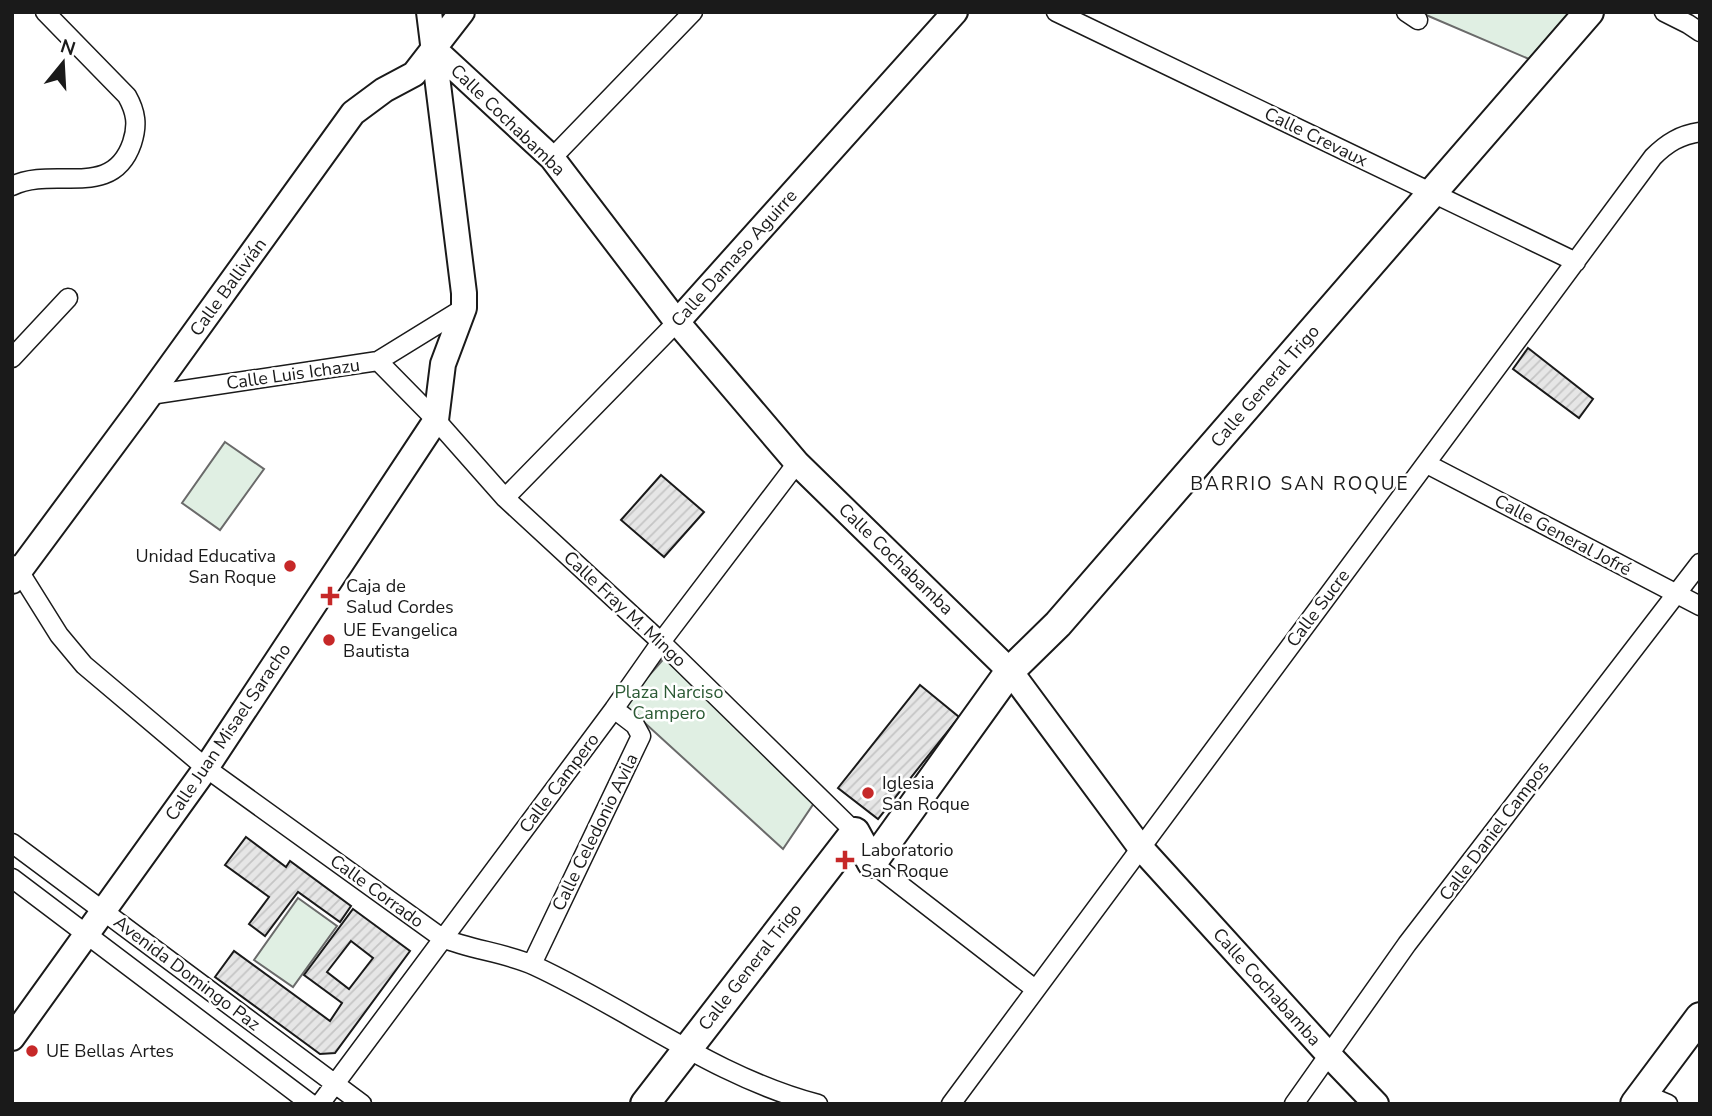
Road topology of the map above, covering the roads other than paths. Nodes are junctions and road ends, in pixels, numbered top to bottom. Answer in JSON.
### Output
{"nodes":[{"id":1,"x":45,"y":12,"type":"edge"},
{"id":2,"x":429,"y":12,"type":"edge"},
{"id":3,"x":462,"y":12,"type":"edge"},
{"id":4,"x":693,"y":12,"type":"edge"},
{"id":5,"x":956,"y":12,"type":"edge"},
{"id":6,"x":1056,"y":12,"type":"edge"},
{"id":7,"x":1589,"y":12,"type":"edge"},
{"id":8,"x":1664,"y":12,"type":"edge"},
{"id":9,"x":1700,"y":32,"type":"edge"},
{"id":10,"x":434,"y":49,"type":"junction"},
{"id":11,"x":1700,"y":132,"type":"edge"},
{"id":12,"x":552,"y":158,"type":"junction"},
{"id":13,"x":12,"y":187,"type":"edge"},
{"id":14,"x":1433,"y":193,"type":"junction"},
{"id":15,"x":1576,"y":262,"type":"junction"},
{"id":16,"x":68,"y":298,"type":"dead end"},
{"id":17,"x":464,"y":308,"type":"junction"},
{"id":18,"x":677,"y":322,"type":"junction"},
{"id":19,"x":12,"y":358,"type":"edge"},
{"id":20,"x":378,"y":361,"type":"junction"},
{"id":21,"x":150,"y":395,"type":"junction"},
{"id":22,"x":436,"y":420,"type":"junction"},
{"id":23,"x":797,"y":463,"type":"junction"},
{"id":24,"x":1427,"y":464,"type":"junction"},
{"id":25,"x":505,"y":498,"type":"junction"},
{"id":26,"x":1700,"y":563,"type":"edge"},
{"id":27,"x":15,"y":573,"type":"edge"},
{"id":28,"x":1675,"y":594,"type":"junction"},
{"id":29,"x":1700,"y":606,"type":"edge"},
{"id":30,"x":661,"y":642,"type":"junction"},
{"id":31,"x":1010,"y":671,"type":"junction"},
{"id":32,"x":614,"y":709,"type":"junction"},
{"id":33,"x":206,"y":768,"type":"junction"},
{"id":34,"x":856,"y":832,"type":"junction"},
{"id":35,"x":12,"y":843,"type":"edge"},
{"id":36,"x":1140,"y":847,"type":"junction"},
{"id":37,"x":872,"y":863,"type":"junction"},
{"id":38,"x":12,"y":878,"type":"edge"},
{"id":39,"x":104,"y":911,"type":"junction"},
{"id":40,"x":89,"y":934,"type":"junction"},
{"id":41,"x":442,"y":938,"type":"junction"},
{"id":42,"x":532,"y":964,"type":"junction"},
{"id":43,"x":1035,"y":989,"type":"junction"},
{"id":44,"x":1700,"y":1017,"type":"edge"},
{"id":45,"x":12,"y":1038,"type":"edge"},
{"id":46,"x":688,"y":1047,"type":"junction"},
{"id":47,"x":1329,"y":1055,"type":"junction"},
{"id":48,"x":335,"y":1083,"type":"junction"},
{"id":49,"x":1638,"y":1098,"type":"edge"},
{"id":50,"x":312,"y":1104,"type":"edge"},
{"id":51,"x":320,"y":1104,"type":"edge"},
{"id":52,"x":362,"y":1104,"type":"edge"},
{"id":53,"x":645,"y":1104,"type":"edge"},
{"id":54,"x":818,"y":1104,"type":"edge"},
{"id":55,"x":951,"y":1104,"type":"edge"},
{"id":56,"x":1294,"y":1104,"type":"edge"},
{"id":57,"x":1376,"y":1104,"type":"edge"},
{"id":58,"x":1668,"y":1104,"type":"edge"}],
"edges":[{"from":1,"to":13,"type":"street"},
{"from":2,"to":10,"type":"street"},
{"from":3,"to":10,"type":"street","name":"Calle Ballivián"},
{"from":4,"to":12,"type":"street"},
{"from":5,"to":18,"type":"street","name":"Calle Damaso Aguirre"},
{"from":6,"to":14,"type":"street","name":"Calle Crevaux"},
{"from":7,"to":14,"type":"main road","name":"Calle General Trigo"},
{"from":8,"to":9,"type":"street"},
{"from":10,"to":12,"type":"street","name":"Calle Cochabamba"},
{"from":10,"to":17,"type":"street"},
{"from":10,"to":21,"type":"street","name":"Calle Ballivián"},
{"from":11,"to":15,"type":"street","name":"Calle Sucre"},
{"from":12,"to":18,"type":"street","name":"Calle Cochabamba"},
{"from":14,"to":15,"type":"street","name":"Calle Crevaux"},
{"from":14,"to":31,"type":"main road","name":"Calle General Trigo"},
{"from":15,"to":24,"type":"street","name":"Calle Sucre"},
{"from":16,"to":19,"type":"street"},
{"from":17,"to":20,"type":"street","name":"Calle Luis Ichazu"},
{"from":17,"to":22,"type":"street"},
{"from":18,"to":23,"type":"street","name":"Calle Cochabamba"},
{"from":18,"to":25,"type":"street","name":"Calle Damaso Aguirre"},
{"from":20,"to":21,"type":"street","name":"Calle Luis Ichazu"},
{"from":20,"to":22,"type":"street","name":"Calle Fray M. Mingo"},
{"from":21,"to":27,"type":"street","name":"Calle Ballivián"},
{"from":22,"to":25,"type":"street","name":"Calle Fray M. Mingo"},
{"from":22,"to":33,"type":"street","name":"Calle Juan Misael Saracho"},
{"from":23,"to":30,"type":"street","name":"Calle Campero"},
{"from":23,"to":31,"type":"street","name":"Calle Cochabamba"},
{"from":24,"to":28,"type":"street","name":"Calle General Jofré"},
{"from":24,"to":36,"type":"street","name":"Calle Sucre"},
{"from":25,"to":30,"type":"street","name":"Calle Fray M. Mingo"},
{"from":26,"to":28,"type":"street","name":"Calle Daniel Campos"},
{"from":27,"to":33,"type":"street","name":"Calle Corrado"},
{"from":28,"to":29,"type":"street","name":"Calle General Jofré"},
{"from":28,"to":47,"type":"street","name":"Calle Daniel Campos"},
{"from":30,"to":32,"type":"street","name":"Calle Campero"},
{"from":30,"to":34,"type":"street","name":"Calle Fray M. Mingo"},
{"from":31,"to":36,"type":"street","name":"Calle Cochabamba"},
{"from":31,"to":37,"type":"main road","name":"Calle General Trigo"},
{"from":32,"to":41,"type":"street","name":"Calle Campero"},
{"from":32,"to":42,"type":"street","name":"Calle Celedonio Avila"},
{"from":33,"to":39,"type":"street","name":"Calle Juan Misael Saracho"},
{"from":33,"to":41,"type":"street","name":"Calle Corrado"},
{"from":34,"to":37,"type":"main road","name":"Calle Fray M. Mingo"},
{"from":34,"to":46,"type":"main road","name":"Calle General Trigo"},
{"from":35,"to":39,"type":"street","name":"Avenida Domingo Paz"},
{"from":36,"to":43,"type":"street","name":"Calle Sucre"},
{"from":36,"to":47,"type":"street","name":"Calle Cochabamba"},
{"from":37,"to":43,"type":"street","name":"Calle Fray M. Mingo"},
{"from":38,"to":40,"type":"street","name":"Avenida Domingo Paz"},
{"from":39,"to":40,"type":"street","name":"Calle Juan Misael Saracho"},
{"from":39,"to":48,"type":"street","name":"Avenida Domingo Paz"},
{"from":40,"to":45,"type":"street","name":"Calle Juan Misael Saracho"},
{"from":40,"to":50,"type":"street","name":"Avenida Domingo Paz"},
{"from":41,"to":42,"type":"street","name":"Calle Corrado"},
{"from":41,"to":48,"type":"street","name":"Calle Campero"},
{"from":42,"to":46,"type":"street","name":"Calle Corrado"},
{"from":43,"to":55,"type":"street","name":"Calle Sucre"},
{"from":44,"to":49,"type":"main road"},
{"from":46,"to":53,"type":"main road","name":"Calle General Trigo"},
{"from":46,"to":54,"type":"street","name":"Calle Corrado"},
{"from":47,"to":56,"type":"street","name":"Calle Daniel Campos"},
{"from":47,"to":57,"type":"street","name":"Calle Cochabamba"},
{"from":48,"to":51,"type":"street","name":"Calle Campero"},
{"from":48,"to":52,"type":"street","name":"Avenida Domingo Paz"},
{"from":49,"to":58,"type":"street"}]}
